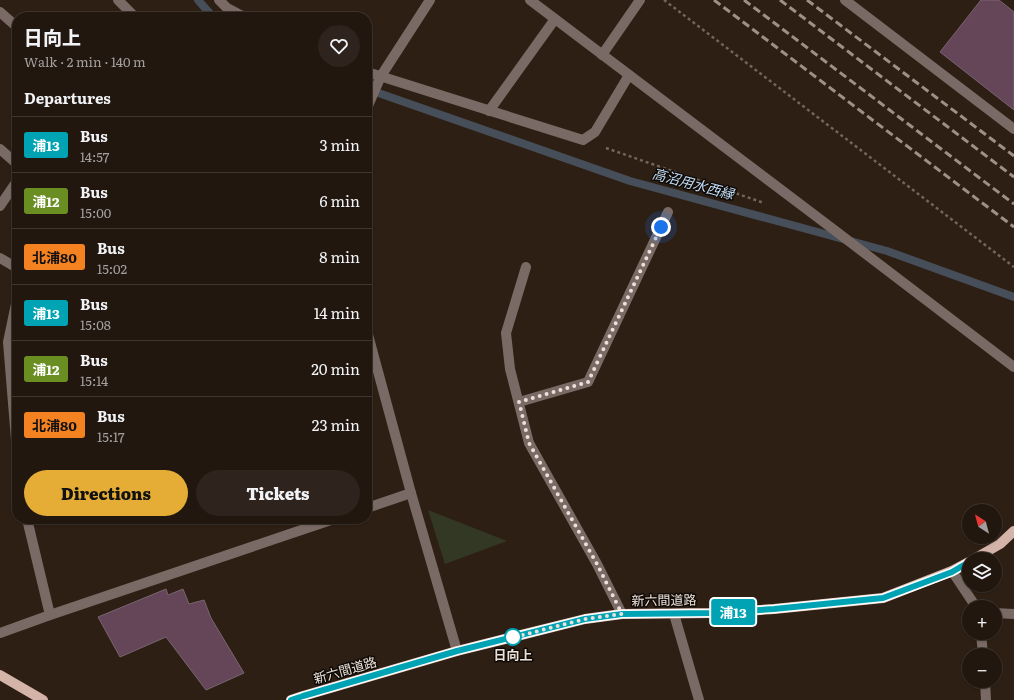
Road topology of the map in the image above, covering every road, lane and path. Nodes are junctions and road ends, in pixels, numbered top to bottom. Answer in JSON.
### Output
{"nodes":[{"id":1,"x":118,"y":0,"type":"edge"},
{"id":2,"x":219,"y":0,"type":"edge"},
{"id":3,"x":430,"y":0,"type":"edge"},
{"id":4,"x":530,"y":0,"type":"edge"},
{"id":5,"x":640,"y":0,"type":"edge"},
{"id":6,"x":664,"y":0,"type":"edge"},
{"id":7,"x":845,"y":0,"type":"edge"},
{"id":8,"x":0,"y":12,"type":"edge"},
{"id":9,"x":130,"y":12,"type":"edge"},
{"id":10,"x":235,"y":12,"type":"edge"},
{"id":11,"x":555,"y":20,"type":"junction"},
{"id":12,"x":12,"y":23,"type":"edge"},
{"id":13,"x":602,"y":55,"type":"junction"},
{"id":14,"x":372,"y":74,"type":"edge"},
{"id":15,"x":629,"y":75,"type":"junction"},
{"id":16,"x":380,"y":76,"type":"junction"},
{"id":17,"x":372,"y":96,"type":"edge"},
{"id":18,"x":489,"y":111,"type":"junction"},
{"id":19,"x":1014,"y":129,"type":"edge"},
{"id":20,"x":583,"y":140,"type":"junction"},
{"id":21,"x":0,"y":149,"type":"edge"},
{"id":22,"x":12,"y":160,"type":"edge"},
{"id":23,"x":12,"y":188,"type":"edge"},
{"id":24,"x":770,"y":205,"type":"dead end"},
{"id":25,"x":0,"y":206,"type":"edge"},
{"id":26,"x":668,"y":212,"type":"dead end"},
{"id":27,"x":0,"y":258,"type":"edge"},
{"id":28,"x":12,"y":265,"type":"edge"},
{"id":29,"x":526,"y":267,"type":"dead end"},
{"id":30,"x":1014,"y":267,"type":"edge"},
{"id":31,"x":12,"y":323,"type":"edge"},
{"id":32,"x":372,"y":350,"type":"edge"},
{"id":33,"x":1014,"y":367,"type":"edge"},
{"id":34,"x":12,"y":391,"type":"edge"},
{"id":35,"x":519,"y":402,"type":"junction"},
{"id":36,"x":410,"y":493,"type":"junction"},
{"id":37,"x":372,"y":506,"type":"edge"},
{"id":38,"x":28,"y":524,"type":"edge"},
{"id":39,"x":319,"y":524,"type":"edge"},
{"id":40,"x":1014,"y":531,"type":"edge"},
{"id":41,"x":986,"y":552,"type":"edge"},
{"id":42,"x":962,"y":566,"type":"edge"},
{"id":43,"x":952,"y":572,"type":"junction"},
{"id":44,"x":971,"y":600,"type":"edge"},
{"id":45,"x":1002,"y":613,"type":"edge"},
{"id":46,"x":622,"y":614,"type":"junction"},
{"id":47,"x":674,"y":614,"type":"junction"},
{"id":48,"x":1014,"y":614,"type":"edge"},
{"id":49,"x":50,"y":615,"type":"junction"},
{"id":50,"x":0,"y":633,"type":"edge"},
{"id":51,"x":457,"y":651,"type":"junction"},
{"id":52,"x":0,"y":675,"type":"edge"},
{"id":53,"x":985,"y":688,"type":"edge"},
{"id":54,"x":43,"y":700,"type":"edge"},
{"id":55,"x":291,"y":700,"type":"edge"},
{"id":56,"x":699,"y":700,"type":"edge"},
{"id":57,"x":986,"y":700,"type":"edge"}],
"edges":[{"from":1,"to":9,"type":"street"},
{"from":2,"to":10,"type":"street"},
{"from":3,"to":16,"type":"street"},
{"from":4,"to":11,"type":"street"},
{"from":5,"to":13,"type":"street"},
{"from":6,"to":30,"type":"path"},
{"from":7,"to":19,"type":"street"},
{"from":8,"to":12,"type":"street"},
{"from":11,"to":13,"type":"street"},
{"from":11,"to":18,"type":"street"},
{"from":13,"to":15,"type":"street"},
{"from":14,"to":16,"type":"street"},
{"from":15,"to":20,"type":"street"},
{"from":15,"to":33,"type":"street"},
{"from":16,"to":17,"type":"street"},
{"from":16,"to":18,"type":"street"},
{"from":18,"to":20,"type":"street"},
{"from":20,"to":24,"type":"path"},
{"from":21,"to":22,"type":"street"},
{"from":23,"to":25,"type":"street"},
{"from":26,"to":35,"type":"street"},
{"from":27,"to":28,"type":"street"},
{"from":29,"to":35,"type":"street"},
{"from":31,"to":34,"type":"street"},
{"from":32,"to":36,"type":"street"},
{"from":35,"to":46,"type":"street"},
{"from":36,"to":37,"type":"street"},
{"from":36,"to":51,"type":"street"},
{"from":38,"to":49,"type":"street"},
{"from":39,"to":49,"type":"street"},
{"from":40,"to":41,"type":"main road"},
{"from":42,"to":43,"type":"main road","name":"新六間道路"},
{"from":43,"to":44,"type":"street"},
{"from":43,"to":47,"type":"main road","name":"新六間道路"},
{"from":45,"to":48,"type":"street"},
{"from":46,"to":47,"type":"main road","name":"新六間道路"},
{"from":46,"to":51,"type":"main road","name":"新六間道路"},
{"from":47,"to":56,"type":"street"},
{"from":49,"to":50,"type":"street"},
{"from":51,"to":55,"type":"main road","name":"新六間道路"},
{"from":52,"to":54,"type":"main road"},
{"from":53,"to":57,"type":"street"}]}
